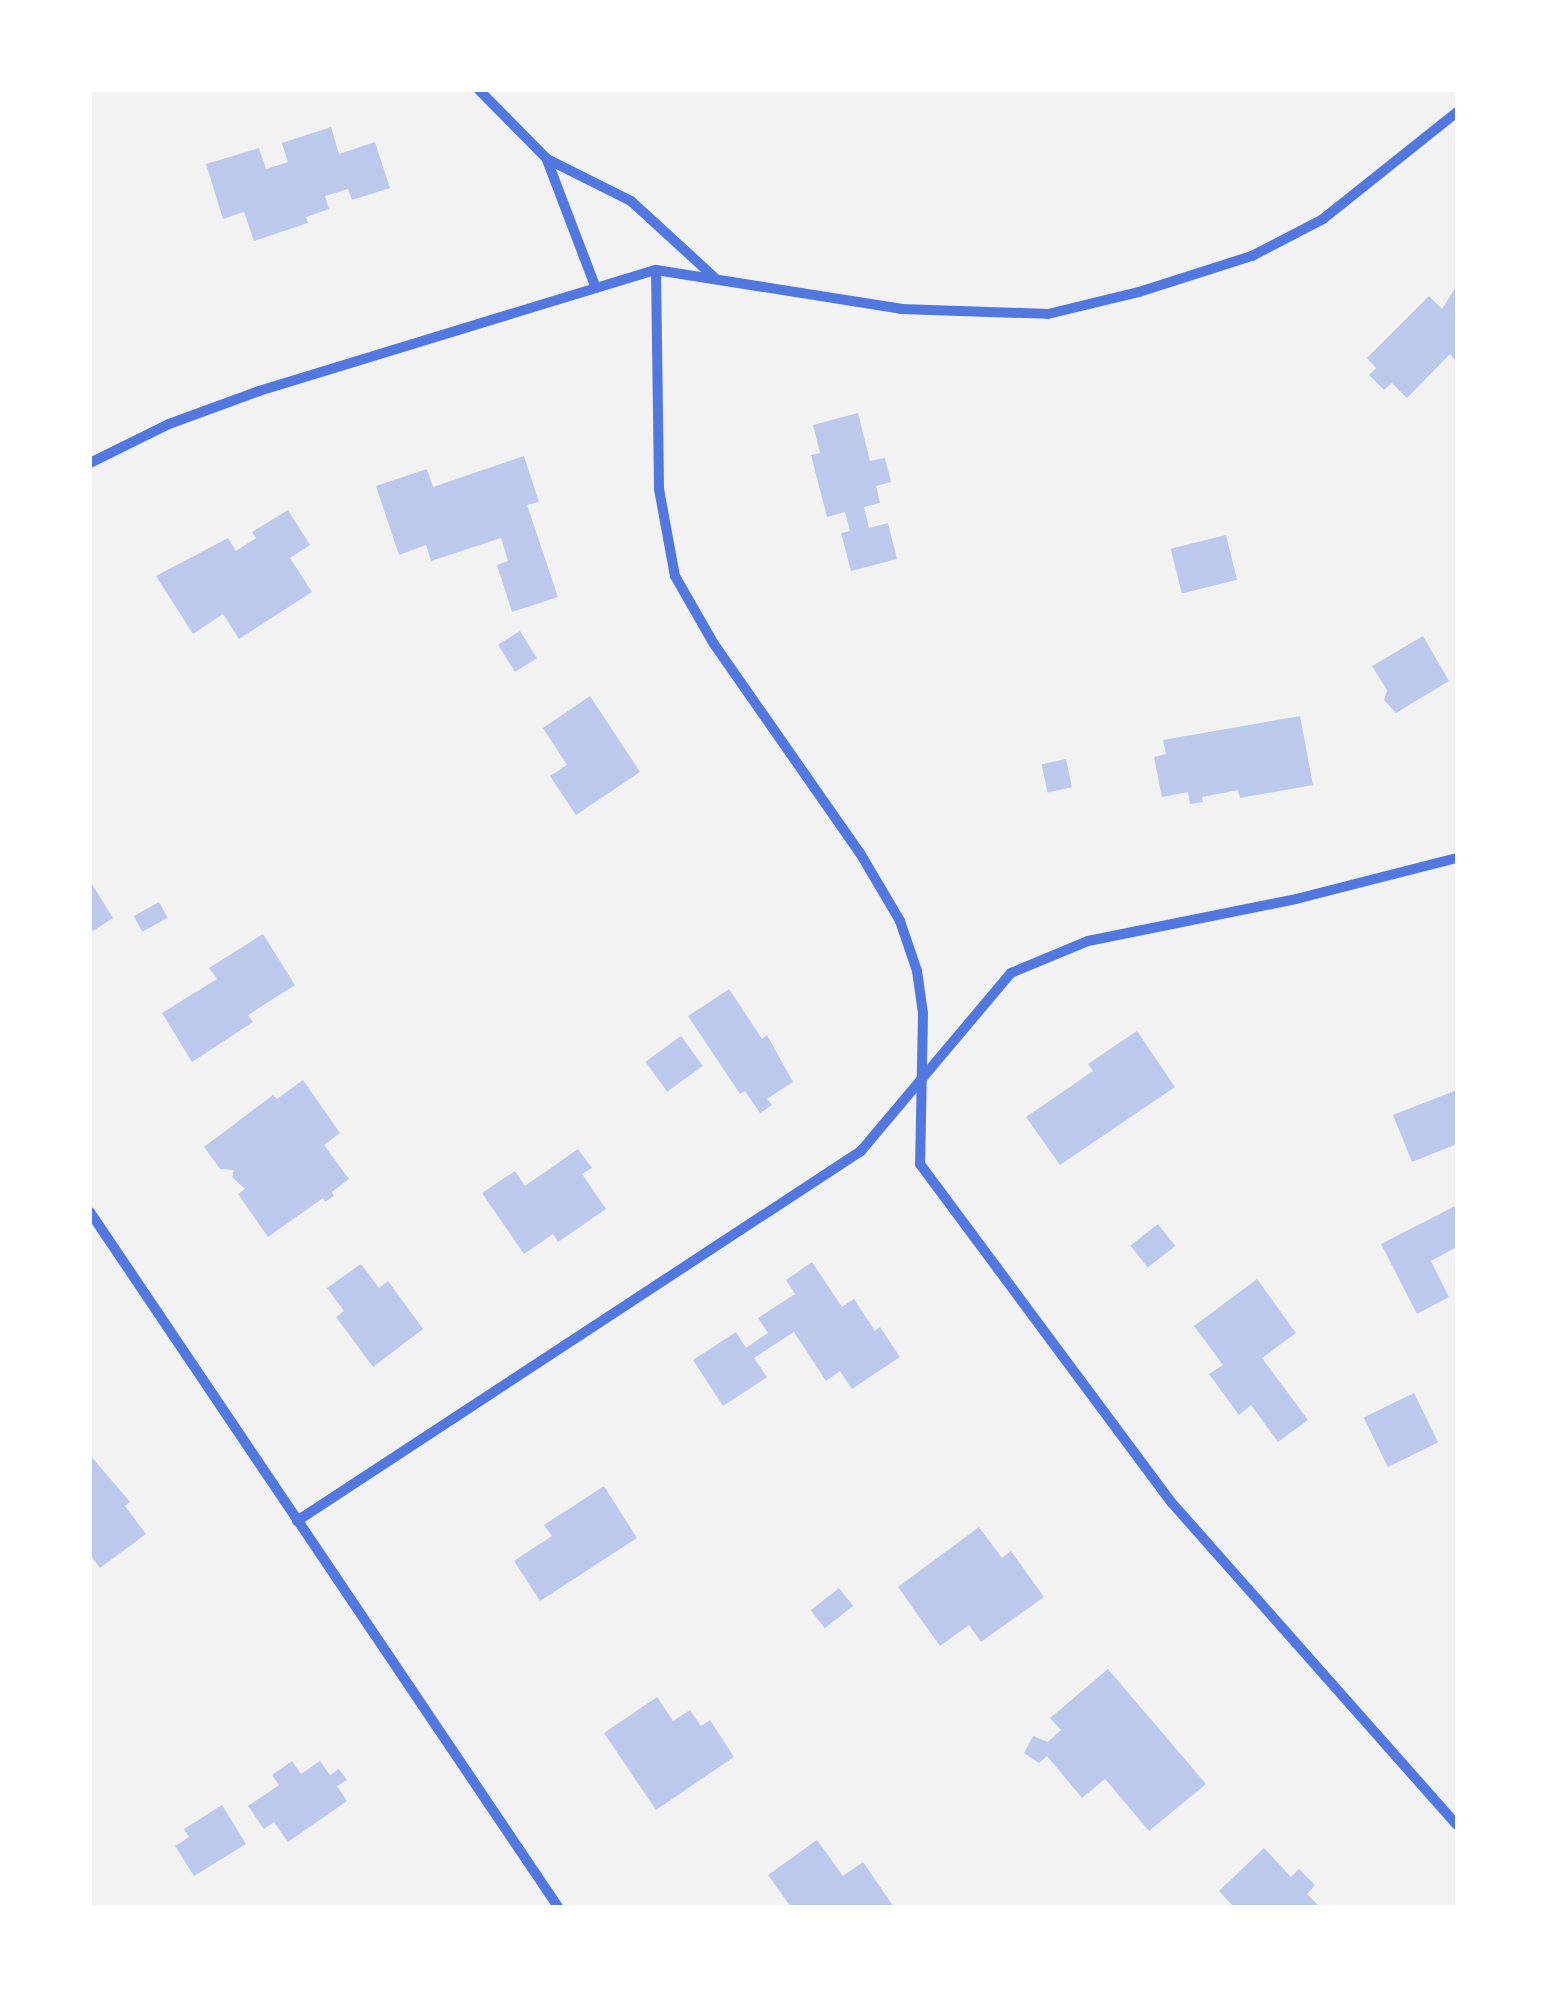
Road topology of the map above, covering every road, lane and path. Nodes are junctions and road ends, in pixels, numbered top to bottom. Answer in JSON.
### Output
{"nodes":[{"id":1,"x":478,"y":90,"type":"edge"},
{"id":2,"x":1457,"y":112,"type":"edge"},
{"id":3,"x":547,"y":160,"type":"junction"},
{"id":4,"x":656,"y":270,"type":"junction"},
{"id":5,"x":715,"y":278,"type":"junction"},
{"id":6,"x":596,"y":288,"type":"junction"},
{"id":7,"x":90,"y":464,"type":"edge"},
{"id":8,"x":1457,"y":858,"type":"edge"},
{"id":9,"x":923,"y":1077,"type":"junction"},
{"id":10,"x":90,"y":1212,"type":"edge"},
{"id":11,"x":297,"y":1522,"type":"junction"},
{"id":12,"x":1457,"y":1824,"type":"edge"},
{"id":13,"x":558,"y":1907,"type":"edge"}],
"edges":[{"from":1,"to":3,"type":"street"},
{"from":2,"to":5,"type":"street"},
{"from":3,"to":5,"type":"street"},
{"from":3,"to":6,"type":"street"},
{"from":4,"to":5,"type":"street"},
{"from":4,"to":6,"type":"street"},
{"from":4,"to":9,"type":"street"},
{"from":6,"to":7,"type":"street"},
{"from":8,"to":9,"type":"street"},
{"from":9,"to":11,"type":"street"},
{"from":9,"to":12,"type":"street"},
{"from":10,"to":11,"type":"street"},
{"from":11,"to":13,"type":"street"}]}
